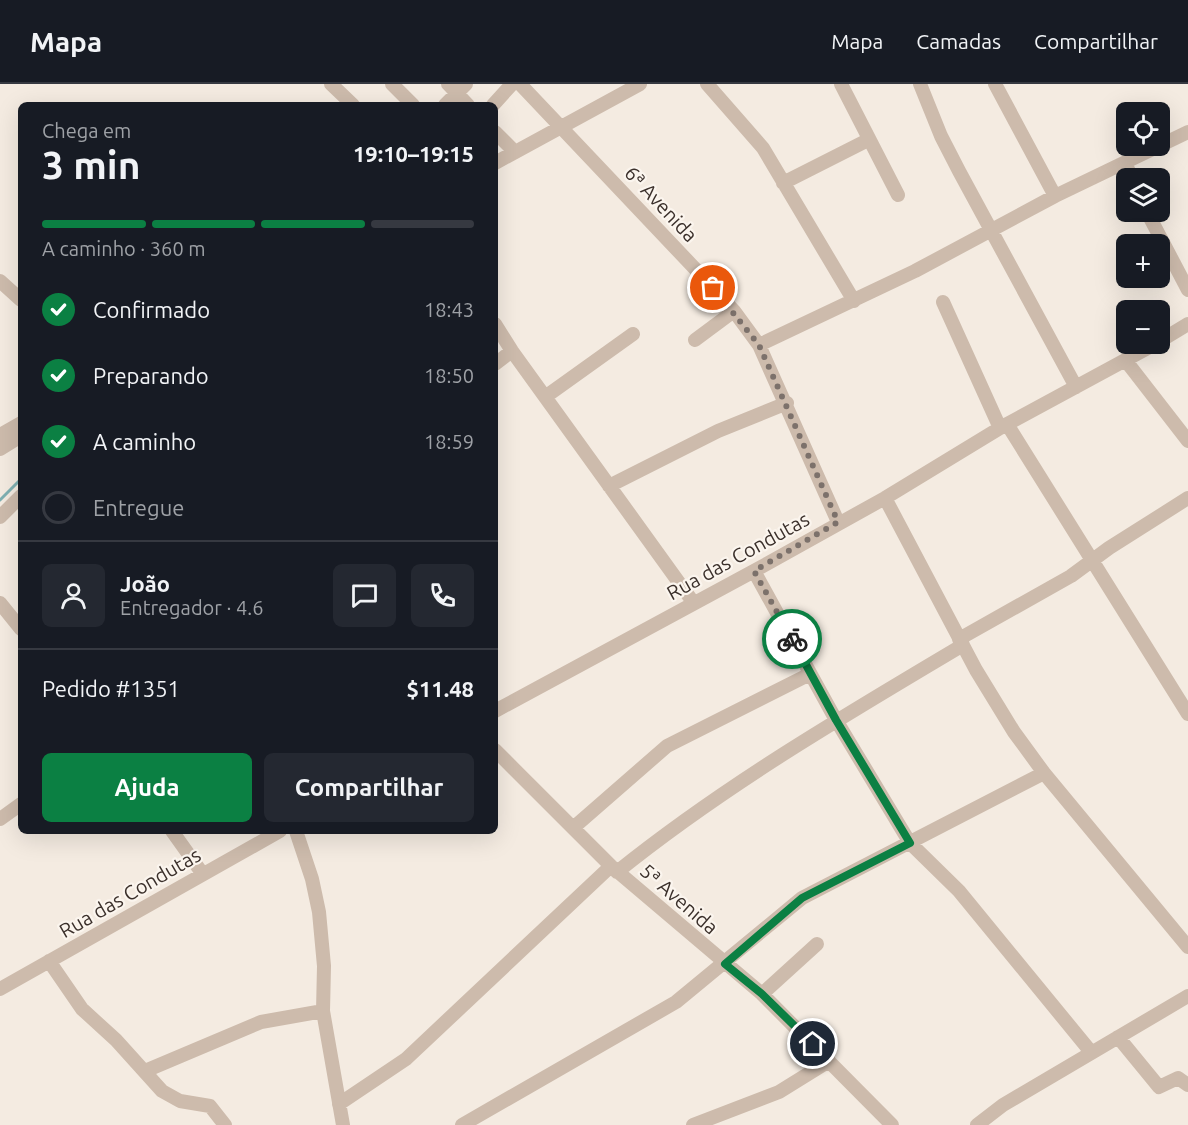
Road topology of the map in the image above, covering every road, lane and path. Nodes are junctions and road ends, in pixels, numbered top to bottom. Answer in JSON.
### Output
{"nodes":[{"id":1,"x":331,"y":84,"type":"edge"},
{"id":2,"x":392,"y":84,"type":"edge"},
{"id":3,"x":512,"y":84,"type":"edge"},
{"id":4,"x":520,"y":84,"type":"edge"},
{"id":5,"x":609,"y":84,"type":"edge"},
{"id":6,"x":640,"y":84,"type":"edge"},
{"id":7,"x":707,"y":84,"type":"edge"},
{"id":8,"x":841,"y":84,"type":"edge"},
{"id":9,"x":920,"y":84,"type":"edge"},
{"id":10,"x":1000,"y":86,"type":"edge"},
{"id":11,"x":457,"y":87,"type":"edge"},
{"id":12,"x":621,"y":95,"type":"junction"},
{"id":13,"x":349,"y":102,"type":"edge"},
{"id":14,"x":410,"y":102,"type":"edge"},
{"id":15,"x":447,"y":102,"type":"edge"},
{"id":16,"x":466,"y":102,"type":"edge"},
{"id":17,"x":496,"y":102,"type":"edge"},
{"id":18,"x":563,"y":126,"type":"junction"},
{"id":19,"x":1188,"y":132,"type":"edge"},
{"id":20,"x":498,"y":135,"type":"edge"},
{"id":21,"x":868,"y":140,"type":"junction"},
{"id":22,"x":515,"y":152,"type":"junction"},
{"id":23,"x":498,"y":161,"type":"edge"},
{"id":24,"x":1125,"y":163,"type":"junction"},
{"id":25,"x":1127,"y":168,"type":"edge"},
{"id":26,"x":783,"y":183,"type":"junction"},
{"id":27,"x":898,"y":195,"type":"dead end"},
{"id":28,"x":1055,"y":196,"type":"junction"},
{"id":29,"x":1153,"y":222,"type":"edge"},
{"id":30,"x":991,"y":232,"type":"junction"},
{"id":31,"x":0,"y":280,"type":"edge"},
{"id":32,"x":1188,"y":290,"type":"edge"},
{"id":33,"x":18,"y":297,"type":"edge"},
{"id":34,"x":854,"y":301,"type":"junction"},
{"id":35,"x":944,"y":302,"type":"dead end"},
{"id":36,"x":734,"y":311,"type":"junction"},
{"id":37,"x":1188,"y":324,"type":"edge"},
{"id":38,"x":498,"y":329,"type":"edge"},
{"id":39,"x":633,"y":334,"type":"dead end"},
{"id":40,"x":1170,"y":335,"type":"edge"},
{"id":41,"x":695,"y":339,"type":"dead end"},
{"id":42,"x":759,"y":345,"type":"junction"},
{"id":43,"x":512,"y":351,"type":"junction"},
{"id":44,"x":1138,"y":354,"type":"edge"},
{"id":45,"x":1126,"y":361,"type":"junction"},
{"id":46,"x":498,"y":362,"type":"edge"},
{"id":47,"x":1076,"y":387,"type":"junction"},
{"id":48,"x":545,"y":397,"type":"junction"},
{"id":49,"x":787,"y":403,"type":"junction"},
{"id":50,"x":18,"y":425,"type":"edge"},
{"id":51,"x":1004,"y":426,"type":"junction"},
{"id":52,"x":0,"y":435,"type":"edge"},
{"id":53,"x":18,"y":438,"type":"edge"},
{"id":54,"x":1188,"y":441,"type":"edge"},
{"id":55,"x":0,"y":449,"type":"edge"},
{"id":56,"x":609,"y":486,"type":"junction"},
{"id":57,"x":885,"y":498,"type":"junction"},
{"id":58,"x":1188,"y":498,"type":"edge"},
{"id":59,"x":18,"y":499,"type":"edge"},
{"id":60,"x":0,"y":517,"type":"edge"},
{"id":61,"x":838,"y":522,"type":"junction"},
{"id":62,"x":1091,"y":562,"type":"junction"},
{"id":63,"x":754,"y":571,"type":"junction"},
{"id":64,"x":693,"y":602,"type":"junction"},
{"id":65,"x":0,"y":603,"type":"edge"},
{"id":66,"x":18,"y":625,"type":"edge"},
{"id":67,"x":961,"y":642,"type":"junction"},
{"id":68,"x":810,"y":674,"type":"junction"},
{"id":69,"x":498,"y":709,"type":"edge"},
{"id":70,"x":1188,"y":714,"type":"edge"},
{"id":71,"x":836,"y":720,"type":"junction"},
{"id":72,"x":498,"y":753,"type":"edge"},
{"id":73,"x":1044,"y":773,"type":"junction"},
{"id":74,"x":18,"y":806,"type":"edge"},
{"id":75,"x":0,"y":819,"type":"edge"},
{"id":76,"x":573,"y":828,"type":"junction"},
{"id":77,"x":174,"y":834,"type":"edge"},
{"id":78,"x":297,"y":834,"type":"edge"},
{"id":79,"x":256,"y":837,"type":"edge"},
{"id":80,"x":910,"y":843,"type":"junction"},
{"id":81,"x":614,"y":869,"type":"junction"},
{"id":82,"x":202,"y":873,"type":"junction"},
{"id":83,"x":817,"y":944,"type":"dead end"},
{"id":84,"x":1188,"y":947,"type":"edge"},
{"id":85,"x":50,"y":961,"type":"junction"},
{"id":86,"x":725,"y":964,"type":"junction"},
{"id":87,"x":2,"y":983,"type":"edge"},
{"id":88,"x":762,"y":994,"type":"junction"},
{"id":89,"x":1188,"y":996,"type":"edge"},
{"id":90,"x":323,"y":1011,"type":"junction"},
{"id":91,"x":1118,"y":1038,"type":"junction"},
{"id":92,"x":1091,"y":1052,"type":"junction"},
{"id":93,"x":829,"y":1061,"type":"junction"},
{"id":94,"x":145,"y":1071,"type":"junction"},
{"id":95,"x":1188,"y":1085,"type":"edge"},
{"id":96,"x":339,"y":1104,"type":"junction"},
{"id":97,"x":225,"y":1125,"type":"edge"},
{"id":98,"x":343,"y":1125,"type":"edge"},
{"id":99,"x":462,"y":1125,"type":"edge"},
{"id":100,"x":693,"y":1125,"type":"edge"},
{"id":101,"x":892,"y":1125,"type":"edge"},
{"id":102,"x":977,"y":1125,"type":"edge"}],
"edges":[{"from":1,"to":13,"type":"street"},
{"from":2,"to":14,"type":"street"},
{"from":3,"to":17,"type":"street"},
{"from":4,"to":18,"type":"street","name":"6ª Avenida"},
{"from":5,"to":12,"type":"street"},
{"from":6,"to":12,"type":"street"},
{"from":7,"to":26,"type":"street"},
{"from":8,"to":21,"type":"street"},
{"from":9,"to":30,"type":"street"},
{"from":10,"to":28,"type":"street"},
{"from":11,"to":15,"type":"street"},
{"from":11,"to":16,"type":"street"},
{"from":12,"to":18,"type":"street"},
{"from":18,"to":22,"type":"street"},
{"from":18,"to":36,"type":"street","name":"6ª Avenida"},
{"from":19,"to":24,"type":"street"},
{"from":20,"to":22,"type":"street"},
{"from":21,"to":26,"type":"street"},
{"from":21,"to":27,"type":"street"},
{"from":22,"to":23,"type":"street"},
{"from":24,"to":25,"type":"street"},
{"from":24,"to":28,"type":"street"},
{"from":26,"to":34,"type":"street"},
{"from":28,"to":30,"type":"street"},
{"from":29,"to":32,"type":"street"},
{"from":30,"to":34,"type":"street"},
{"from":30,"to":47,"type":"street"},
{"from":31,"to":33,"type":"street"},
{"from":34,"to":42,"type":"street"},
{"from":35,"to":51,"type":"street"},
{"from":36,"to":41,"type":"street"},
{"from":36,"to":42,"type":"street","name":"6ª Avenida"},
{"from":37,"to":40,"type":"street"},
{"from":38,"to":43,"type":"street"},
{"from":39,"to":48,"type":"street"},
{"from":42,"to":49,"type":"street","name":"6ª Avenida"},
{"from":43,"to":46,"type":"street"},
{"from":43,"to":48,"type":"street"},
{"from":44,"to":45,"type":"street","name":"Rua das Condutas"},
{"from":45,"to":47,"type":"street","name":"Rua das Condutas"},
{"from":45,"to":54,"type":"street"},
{"from":47,"to":51,"type":"street","name":"Rua das Condutas"},
{"from":48,"to":56,"type":"street"},
{"from":49,"to":56,"type":"street"},
{"from":49,"to":61,"type":"street","name":"6ª Avenida"},
{"from":50,"to":52,"type":"street"},
{"from":51,"to":57,"type":"street","name":"Rua das Condutas"},
{"from":51,"to":62,"type":"street"},
{"from":53,"to":55,"type":"street"},
{"from":56,"to":64,"type":"street"},
{"from":57,"to":61,"type":"street","name":"Rua das Condutas"},
{"from":57,"to":67,"type":"street"},
{"from":58,"to":62,"type":"street"},
{"from":59,"to":60,"type":"street"},
{"from":61,"to":63,"type":"street","name":"Rua das Condutas"},
{"from":62,"to":67,"type":"street"},
{"from":62,"to":70,"type":"street"},
{"from":63,"to":64,"type":"street","name":"Rua das Condutas"},
{"from":63,"to":68,"type":"street"},
{"from":64,"to":69,"type":"street","name":"Rua das Condutas"},
{"from":65,"to":66,"type":"street"},
{"from":67,"to":71,"type":"street"},
{"from":67,"to":73,"type":"street"},
{"from":68,"to":71,"type":"street"},
{"from":68,"to":76,"type":"street"},
{"from":71,"to":80,"type":"street"},
{"from":71,"to":81,"type":"street"},
{"from":72,"to":76,"type":"street","name":"5ª Avenida"},
{"from":73,"to":80,"type":"street"},
{"from":73,"to":84,"type":"street"},
{"from":74,"to":75,"type":"street"},
{"from":76,"to":81,"type":"street","name":"5ª Avenida"},
{"from":77,"to":82,"type":"street"},
{"from":78,"to":90,"type":"street"},
{"from":79,"to":82,"type":"street","name":"Rua das Condutas"},
{"from":80,"to":86,"type":"street"},
{"from":80,"to":92,"type":"street"},
{"from":81,"to":86,"type":"street","name":"5ª Avenida"},
{"from":81,"to":96,"type":"street"},
{"from":82,"to":85,"type":"street","name":"Rua das Condutas"},
{"from":83,"to":88,"type":"street"},
{"from":85,"to":87,"type":"street","name":"Rua das Condutas"},
{"from":85,"to":94,"type":"street"},
{"from":86,"to":88,"type":"street","name":"5ª Avenida"},
{"from":86,"to":99,"type":"street"},
{"from":88,"to":93,"type":"street","name":"5ª Avenida"},
{"from":89,"to":91,"type":"street"},
{"from":90,"to":94,"type":"street"},
{"from":90,"to":96,"type":"street"},
{"from":91,"to":92,"type":"street"},
{"from":91,"to":95,"type":"street"},
{"from":92,"to":102,"type":"street"},
{"from":93,"to":100,"type":"street"},
{"from":93,"to":101,"type":"street","name":"5ª Avenida"},
{"from":94,"to":97,"type":"street"},
{"from":96,"to":98,"type":"street"}]}
